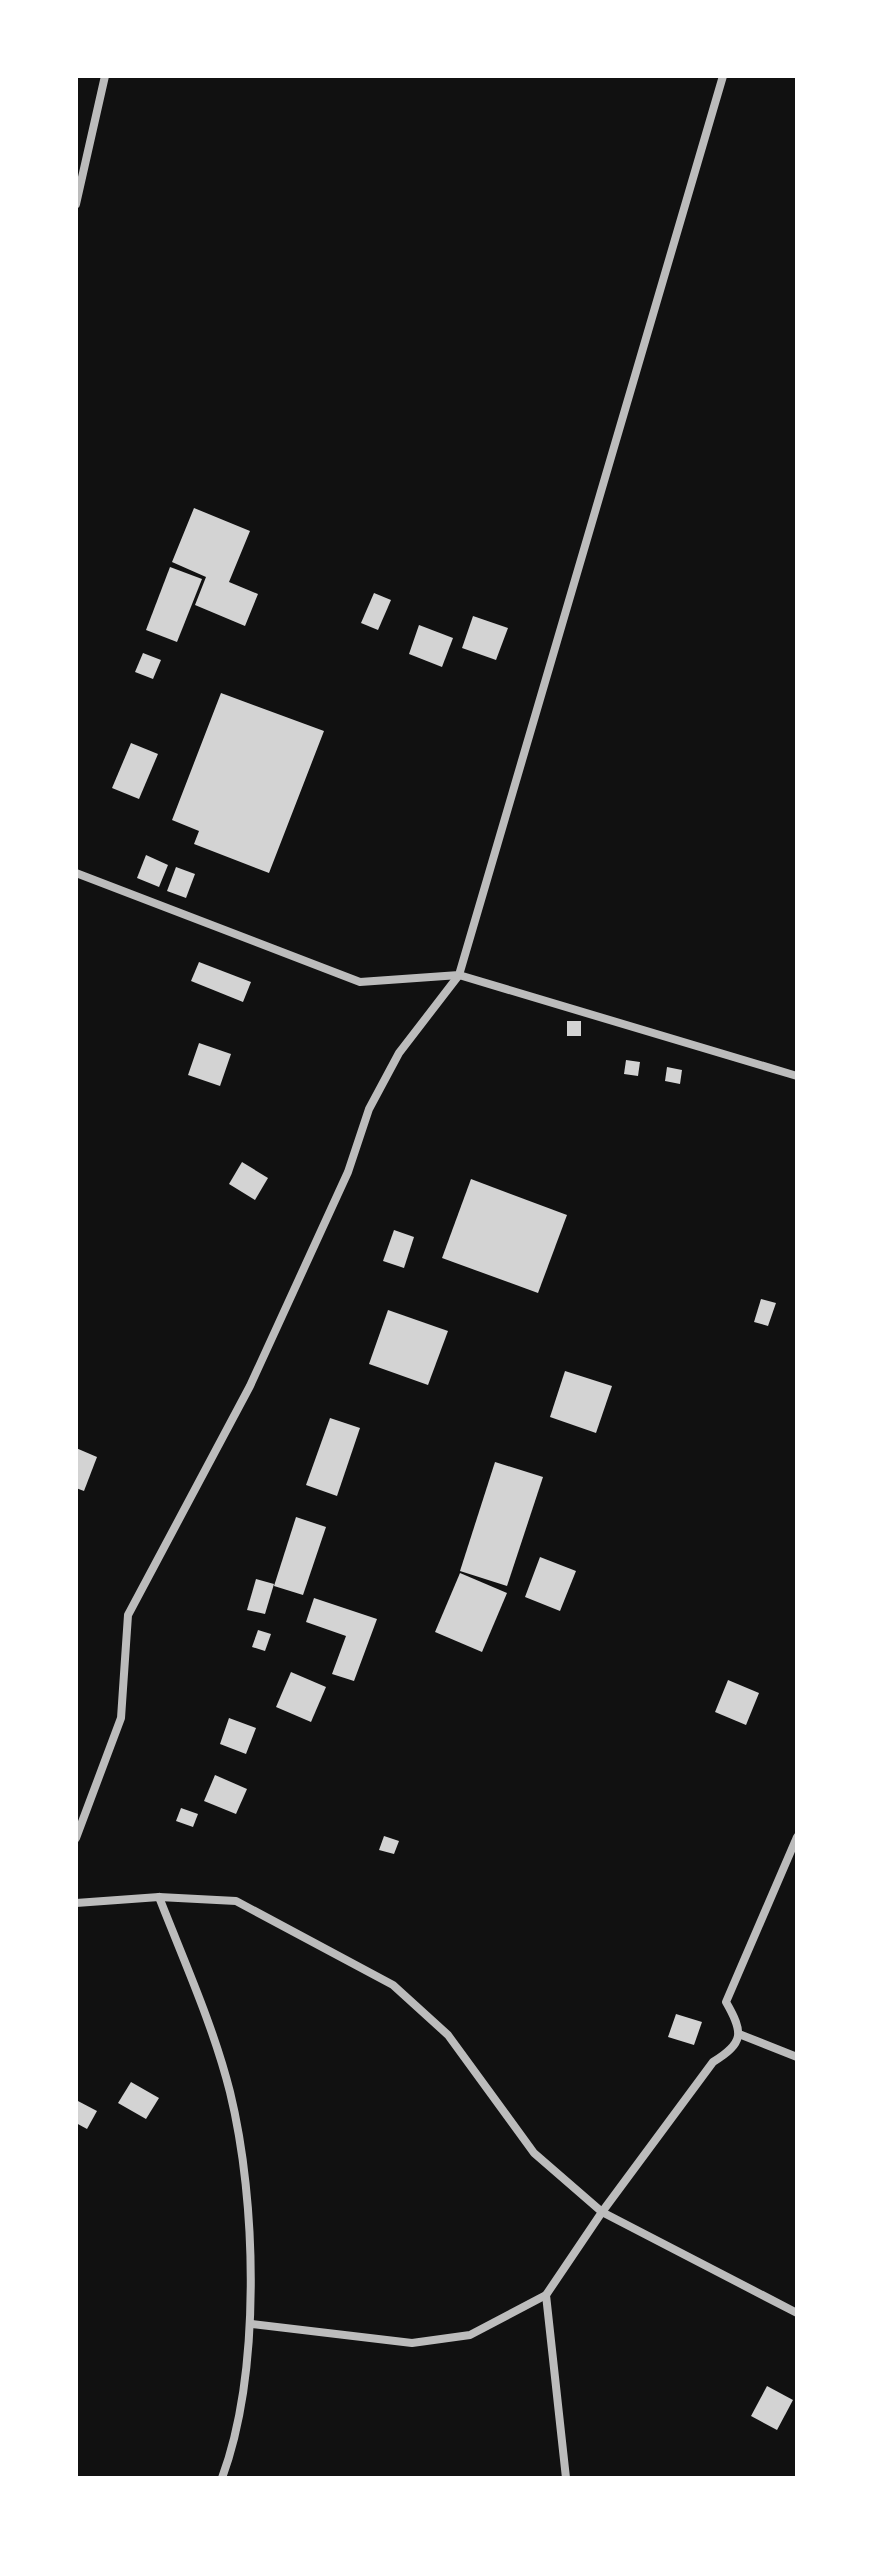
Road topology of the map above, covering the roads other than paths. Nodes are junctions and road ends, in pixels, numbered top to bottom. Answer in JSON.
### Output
{"nodes":[{"id":1,"x":105,"y":76,"type":"edge"},
{"id":2,"x":723,"y":76,"type":"edge"},
{"id":3,"x":76,"y":204,"type":"edge"},
{"id":4,"x":76,"y":873,"type":"edge"},
{"id":5,"x":459,"y":975,"type":"junction"},
{"id":6,"x":797,"y":1076,"type":"edge"},
{"id":7,"x":797,"y":1837,"type":"edge"},
{"id":8,"x":76,"y":1838,"type":"edge"},
{"id":9,"x":159,"y":1897,"type":"junction"},
{"id":10,"x":76,"y":1903,"type":"edge"},
{"id":11,"x":739,"y":2034,"type":"junction"},
{"id":12,"x":797,"y":2057,"type":"edge"},
{"id":13,"x":602,"y":2212,"type":"junction"},
{"id":14,"x":546,"y":2295,"type":"junction"},
{"id":15,"x":797,"y":2313,"type":"edge"},
{"id":16,"x":252,"y":2324,"type":"junction"},
{"id":17,"x":222,"y":2478,"type":"edge"},
{"id":18,"x":566,"y":2478,"type":"edge"}],
"edges":[{"from":1,"to":3,"type":"street"},
{"from":2,"to":5,"type":"street"},
{"from":4,"to":5,"type":"street"},
{"from":5,"to":6,"type":"street"},
{"from":5,"to":8,"type":"street"},
{"from":7,"to":11,"type":"street"},
{"from":9,"to":10,"type":"street"},
{"from":9,"to":13,"type":"street"},
{"from":9,"to":16,"type":"street"},
{"from":11,"to":12,"type":"street"},
{"from":11,"to":13,"type":"street"},
{"from":13,"to":14,"type":"street"},
{"from":13,"to":15,"type":"street"},
{"from":14,"to":16,"type":"street"},
{"from":14,"to":18,"type":"street"},
{"from":16,"to":17,"type":"street"}]}
